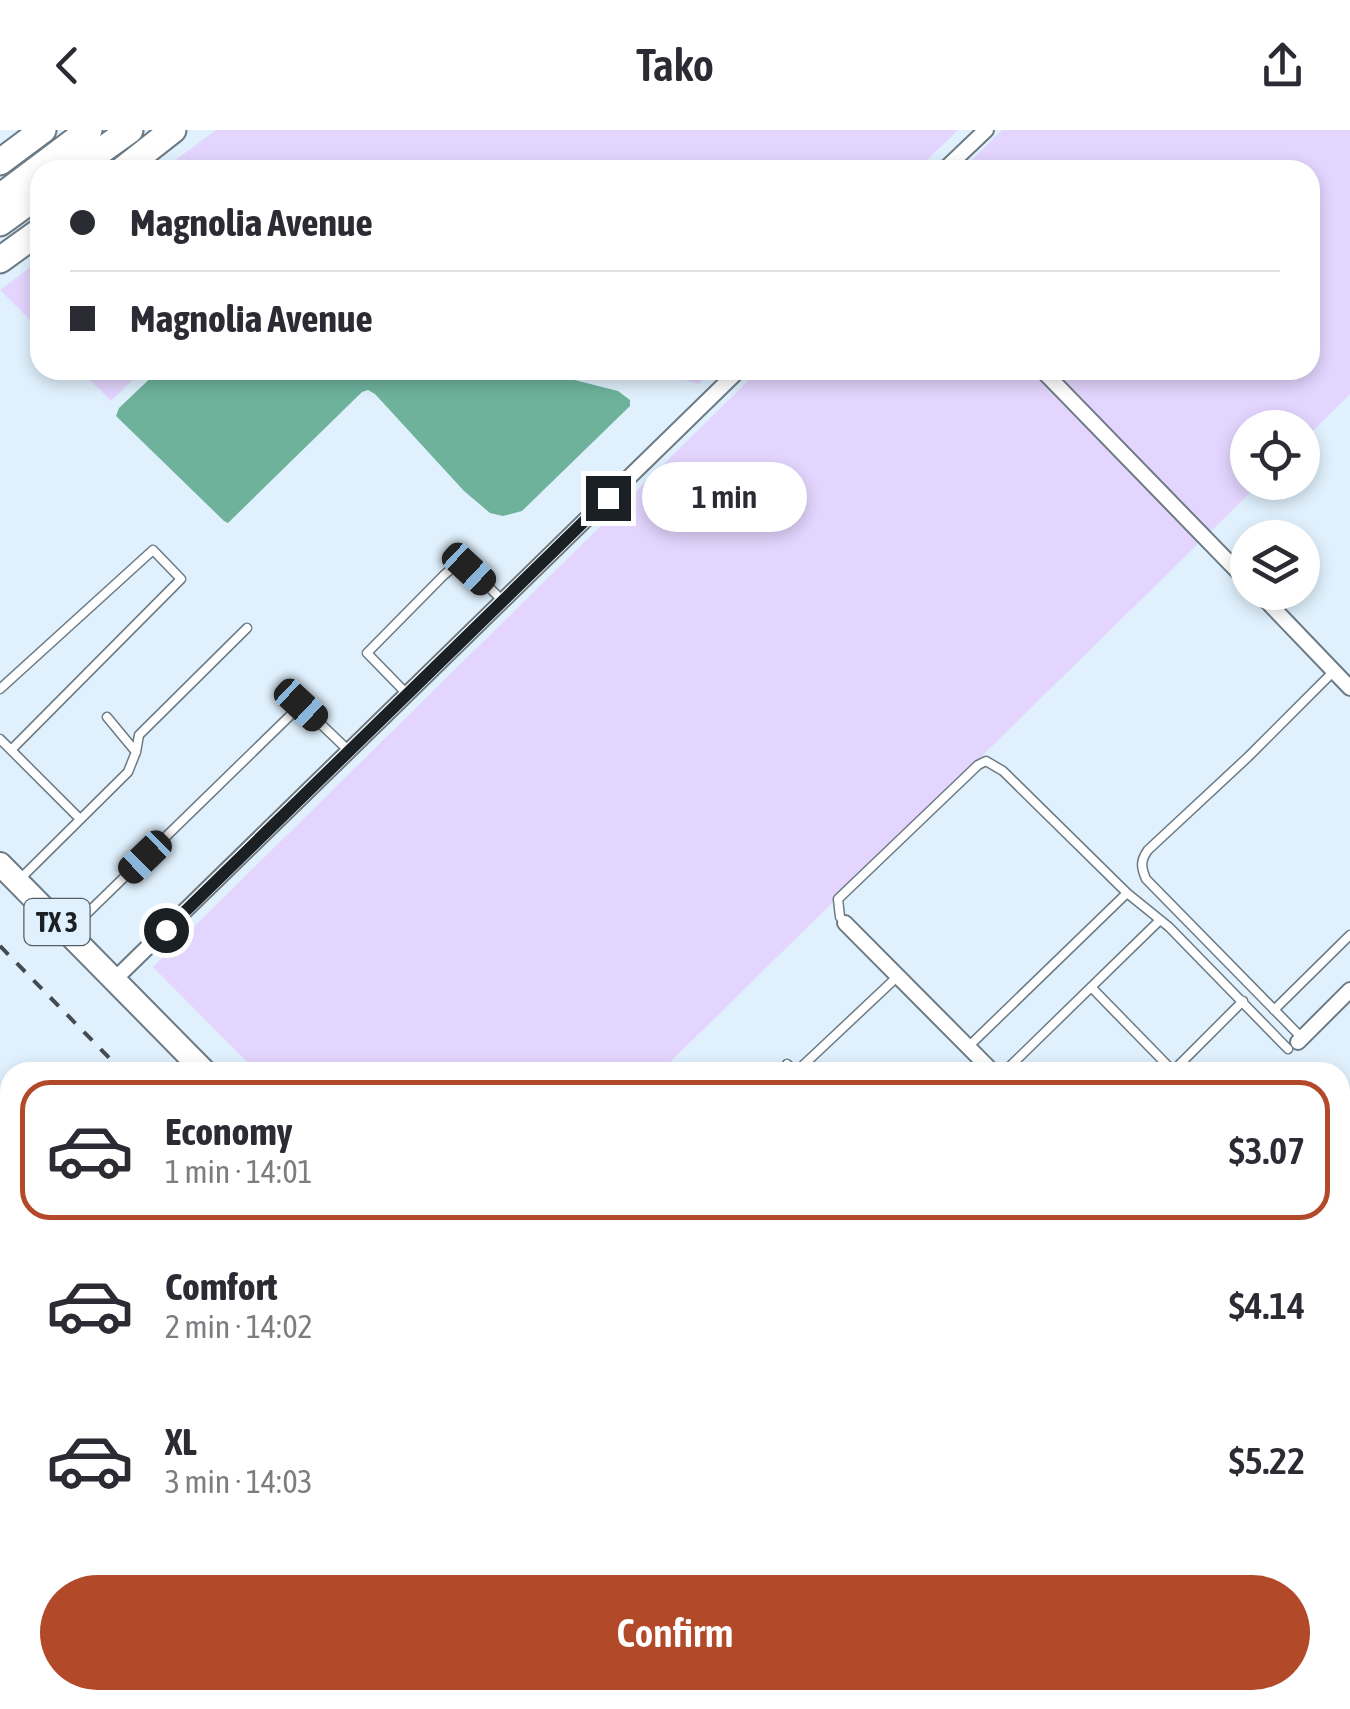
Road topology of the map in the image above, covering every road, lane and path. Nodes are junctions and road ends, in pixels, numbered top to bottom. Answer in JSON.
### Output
{"nodes":[{"id":1,"x":43,"y":130,"type":"edge"},
{"id":2,"x":89,"y":130,"type":"edge"},
{"id":3,"x":130,"y":130,"type":"edge"},
{"id":4,"x":174,"y":130,"type":"edge"},
{"id":5,"x":986,"y":130,"type":"edge"},
{"id":6,"x":49,"y":160,"type":"edge"},
{"id":7,"x":88,"y":160,"type":"edge"},
{"id":8,"x":135,"y":160,"type":"edge"},
{"id":9,"x":954,"y":160,"type":"edge"},
{"id":10,"x":0,"y":162,"type":"edge"},
{"id":11,"x":30,"y":174,"type":"edge"},
{"id":12,"x":0,"y":197,"type":"edge"},
{"id":13,"x":30,"y":201,"type":"edge"},
{"id":14,"x":0,"y":223,"type":"edge"},
{"id":15,"x":30,"y":238,"type":"edge"},
{"id":16,"x":0,"y":260,"type":"edge"},
{"id":17,"x":729,"y":380,"type":"edge"},
{"id":18,"x":1052,"y":380,"type":"edge"},
{"id":19,"x":1230,"y":563,"type":"edge"},
{"id":20,"x":502,"y":600,"type":"junction"},
{"id":21,"x":1275,"y":610,"type":"edge"},
{"id":22,"x":246,"y":628,"type":"dead end"},
{"id":23,"x":1334,"y":672,"type":"junction"},
{"id":24,"x":0,"y":688,"type":"edge"},
{"id":25,"x":1350,"y":688,"type":"edge"},
{"id":26,"x":407,"y":694,"type":"junction"},
{"id":27,"x":108,"y":717,"type":"dead end"},
{"id":28,"x":0,"y":739,"type":"edge"},
{"id":29,"x":11,"y":750,"type":"junction"},
{"id":30,"x":349,"y":750,"type":"junction"},
{"id":31,"x":136,"y":752,"type":"junction"},
{"id":32,"x":80,"y":820,"type":"junction"},
{"id":33,"x":0,"y":864,"type":"edge"},
{"id":34,"x":17,"y":882,"type":"junction"},
{"id":35,"x":1127,"y":892,"type":"junction"},
{"id":36,"x":1160,"y":920,"type":"junction"},
{"id":37,"x":845,"y":923,"type":"joint"},
{"id":38,"x":67,"y":933,"type":"junction"},
{"id":39,"x":1350,"y":935,"type":"edge"},
{"id":40,"x":898,"y":976,"type":"junction"},
{"id":41,"x":113,"y":980,"type":"junction"},
{"id":42,"x":1092,"y":988,"type":"junction"},
{"id":43,"x":1350,"y":990,"type":"edge"},
{"id":44,"x":1242,"y":1001,"type":"junction"},
{"id":45,"x":1274,"y":1010,"type":"junction"},
{"id":46,"x":1296,"y":1043,"type":"junction"},
{"id":47,"x":968,"y":1048,"type":"junction"},
{"id":48,"x":195,"y":1062,"type":"edge"},
{"id":49,"x":807,"y":1062,"type":"edge"},
{"id":50,"x":983,"y":1062,"type":"edge"},
{"id":51,"x":1014,"y":1062,"type":"edge"},
{"id":52,"x":1162,"y":1062,"type":"edge"},
{"id":53,"x":1182,"y":1062,"type":"edge"}],
"edges":[{"from":1,"to":10,"type":"highway"},
{"from":2,"to":6,"type":"highway"},
{"from":3,"to":7,"type":"highway"},
{"from":4,"to":8,"type":"highway"},
{"from":5,"to":9,"type":"street"},
{"from":11,"to":12,"type":"highway"},
{"from":13,"to":14,"type":"highway"},
{"from":15,"to":16,"type":"highway"},
{"from":17,"to":20,"type":"street"},
{"from":18,"to":19,"type":"street"},
{"from":20,"to":26,"type":"street"},
{"from":20,"to":26,"type":"lane"},
{"from":21,"to":23,"type":"street"},
{"from":22,"to":31,"type":"lane"},
{"from":23,"to":25,"type":"street"},
{"from":23,"to":45,"type":"lane"},
{"from":24,"to":29,"type":"lane"},
{"from":26,"to":30,"type":"street"},
{"from":27,"to":31,"type":"lane"},
{"from":28,"to":29,"type":"lane"},
{"from":29,"to":32,"type":"lane"},
{"from":30,"to":38,"type":"lane"},
{"from":30,"to":41,"type":"street"},
{"from":31,"to":32,"type":"lane"},
{"from":32,"to":34,"type":"lane"},
{"from":33,"to":34,"type":"main road","number":"TX 3"},
{"from":34,"to":38,"type":"main road","number":"TX 3"},
{"from":35,"to":36,"type":"lane"},
{"from":35,"to":37,"type":"lane"},
{"from":35,"to":47,"type":"lane"},
{"from":36,"to":42,"type":"lane"},
{"from":36,"to":44,"type":"lane"},
{"from":37,"to":40,"type":"street"},
{"from":38,"to":41,"type":"main road","number":"TX 3"},
{"from":39,"to":45,"type":"lane"},
{"from":40,"to":47,"type":"street"},
{"from":40,"to":49,"type":"lane"},
{"from":41,"to":48,"type":"main road","number":"TX 3"},
{"from":42,"to":51,"type":"lane"},
{"from":42,"to":52,"type":"lane"},
{"from":43,"to":46,"type":"street"},
{"from":44,"to":46,"type":"lane"},
{"from":44,"to":53,"type":"lane"},
{"from":45,"to":46,"type":"lane"},
{"from":47,"to":50,"type":"street"}]}
